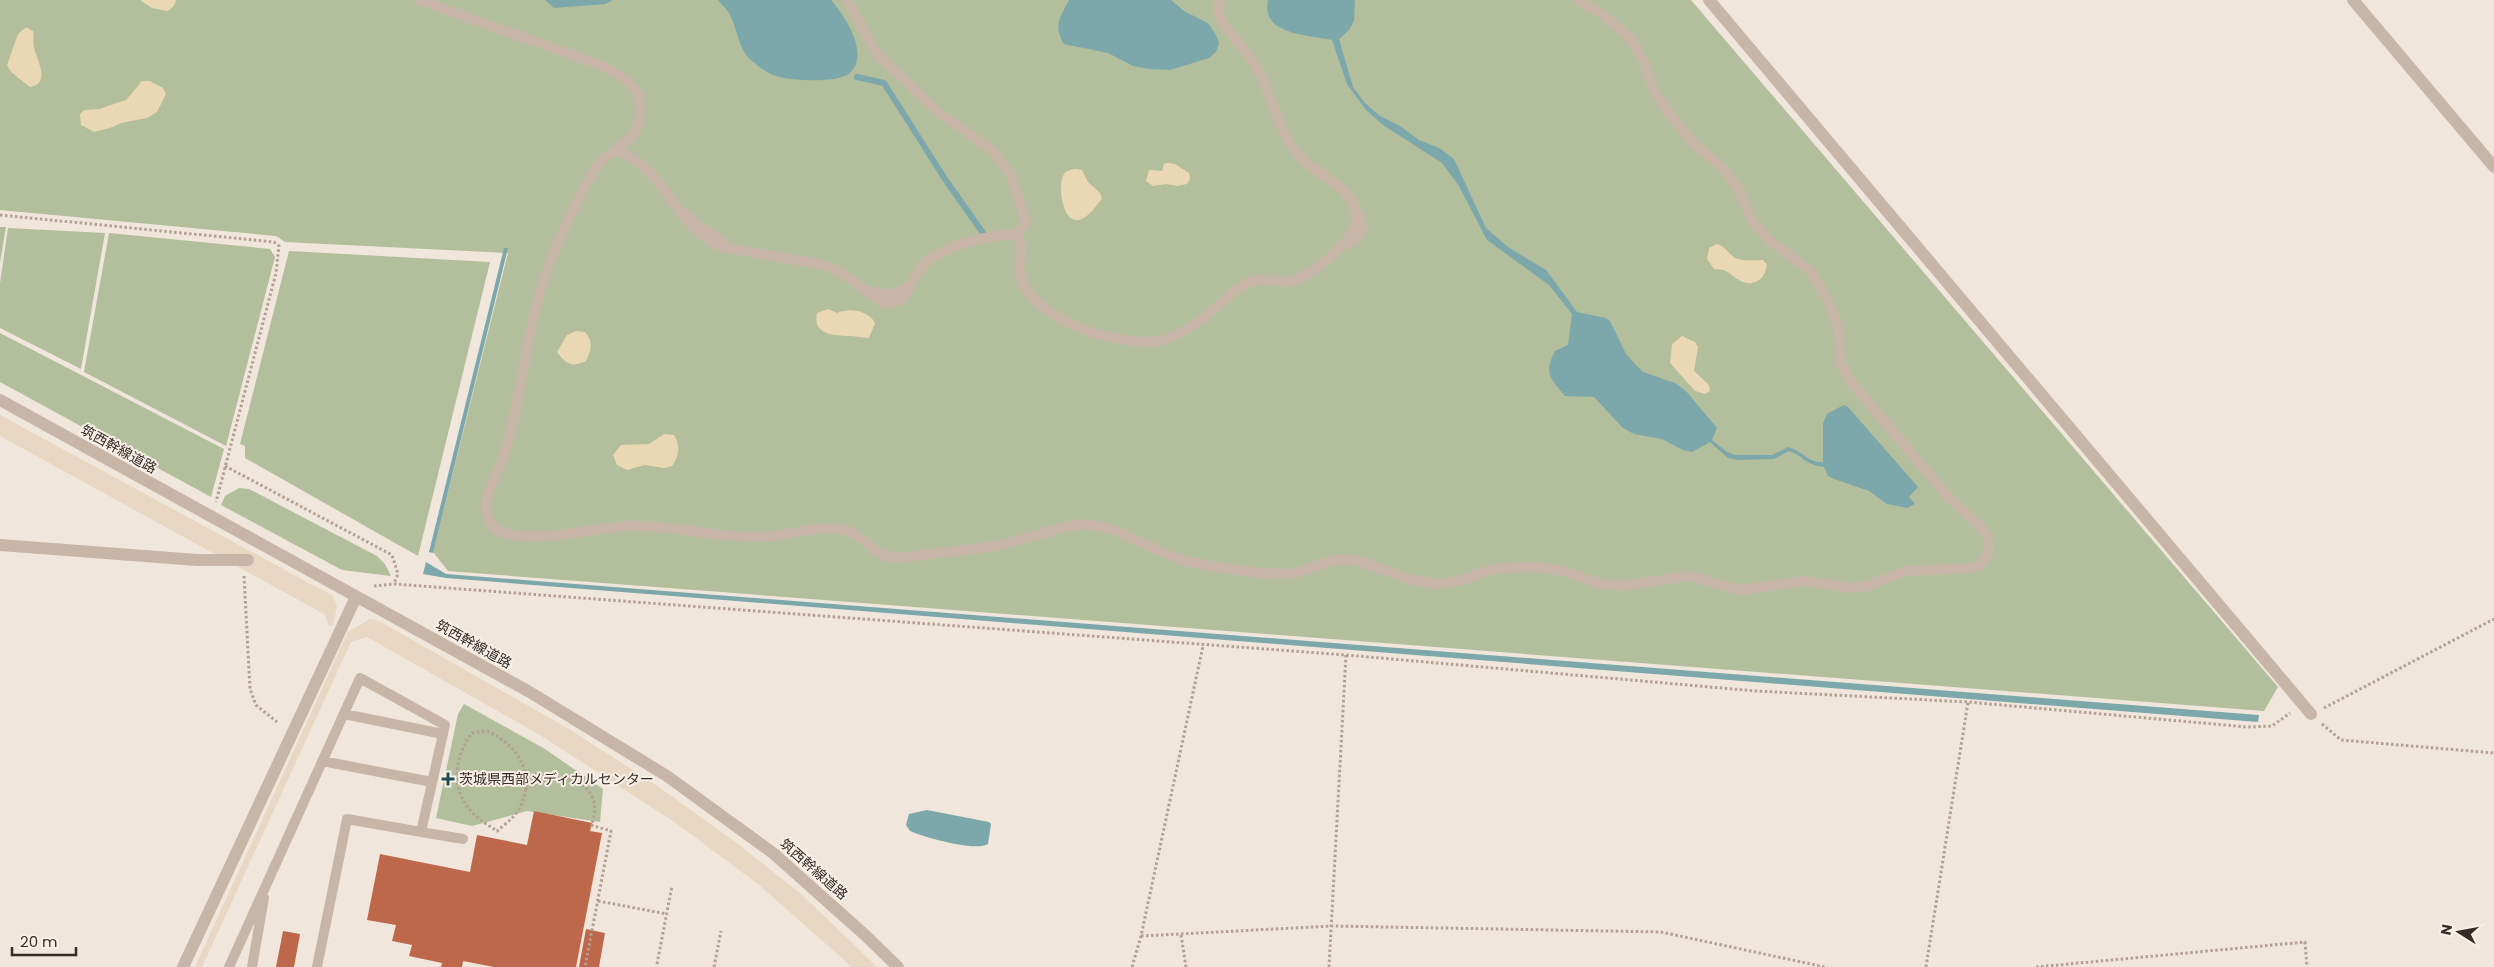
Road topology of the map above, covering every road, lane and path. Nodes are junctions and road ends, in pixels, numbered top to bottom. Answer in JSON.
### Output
{"nodes":[{"id":1,"x":419,"y":0,"type":"edge"},
{"id":2,"x":847,"y":0,"type":"edge"},
{"id":3,"x":1220,"y":0,"type":"edge"},
{"id":4,"x":1578,"y":0,"type":"edge"},
{"id":5,"x":1709,"y":0,"type":"edge"},
{"id":6,"x":2353,"y":0,"type":"edge"},
{"id":7,"x":633,"y":138,"type":"junction"},
{"id":8,"x":615,"y":151,"type":"junction"},
{"id":9,"x":634,"y":159,"type":"junction"},
{"id":10,"x":2494,"y":166,"type":"edge"},
{"id":11,"x":0,"y":215,"type":"edge"},
{"id":12,"x":1026,"y":222,"type":"junction"},
{"id":13,"x":1016,"y":235,"type":"junction"},
{"id":14,"x":1023,"y":247,"type":"junction"},
{"id":15,"x":0,"y":400,"type":"edge"},
{"id":16,"x":225,"y":466,"type":"junction"},
{"id":17,"x":212,"y":517,"type":"junction"},
{"id":18,"x":0,"y":546,"type":"edge"},
{"id":19,"x":246,"y":560,"type":"joint"},
{"id":20,"x":394,"y":584,"type":"junction"},
{"id":21,"x":369,"y":586,"type":"dead end"},
{"id":22,"x":356,"y":597,"type":"junction"},
{"id":23,"x":2494,"y":619,"type":"edge"},
{"id":24,"x":1203,"y":646,"type":"junction"},
{"id":25,"x":1346,"y":655,"type":"junction"},
{"id":26,"x":1968,"y":702,"type":"junction"},
{"id":27,"x":2307,"y":709,"type":"junction"},
{"id":28,"x":344,"y":714,"type":"junction"},
{"id":29,"x":277,"y":722,"type":"dead end"},
{"id":30,"x":443,"y":734,"type":"junction"},
{"id":31,"x":2494,"y":753,"type":"edge"},
{"id":32,"x":322,"y":761,"type":"junction"},
{"id":33,"x":432,"y":782,"type":"junction"},
{"id":34,"x":525,"y":789,"type":"junction"},
{"id":35,"x":421,"y":832,"type":"junction"},
{"id":36,"x":464,"y":839,"type":"dead end"},
{"id":37,"x":267,"y":883,"type":"junction"},
{"id":38,"x":672,"y":886,"type":"dead end"},
{"id":39,"x":598,"y":901,"type":"junction"},
{"id":40,"x":667,"y":914,"type":"junction"},
{"id":41,"x":1332,"y":926,"type":"junction"},
{"id":42,"x":721,"y":931,"type":"dead end"},
{"id":43,"x":1181,"y":935,"type":"junction"},
{"id":44,"x":1141,"y":936,"type":"junction"},
{"id":45,"x":657,"y":964,"type":"dead end"},
{"id":46,"x":183,"y":967,"type":"edge"},
{"id":47,"x":229,"y":967,"type":"edge"},
{"id":48,"x":252,"y":967,"type":"edge"},
{"id":49,"x":318,"y":967,"type":"edge"},
{"id":50,"x":584,"y":967,"type":"edge"},
{"id":51,"x":714,"y":967,"type":"edge"},
{"id":52,"x":898,"y":967,"type":"edge"},
{"id":53,"x":1132,"y":967,"type":"edge"},
{"id":54,"x":1186,"y":967,"type":"edge"},
{"id":55,"x":1329,"y":967,"type":"edge"},
{"id":56,"x":1826,"y":967,"type":"edge"},
{"id":57,"x":1926,"y":967,"type":"edge"},
{"id":58,"x":2036,"y":967,"type":"edge"},
{"id":59,"x":2307,"y":967,"type":"edge"}],
"edges":[{"from":1,"to":7,"type":"lane"},
{"from":2,"to":12,"type":"lane"},
{"from":3,"to":14,"type":"lane"},
{"from":4,"to":8,"type":"lane"},
{"from":5,"to":27,"type":"street"},
{"from":6,"to":10,"type":"street"},
{"from":7,"to":8,"type":"lane"},
{"from":7,"to":9,"type":"lane"},
{"from":8,"to":9,"type":"lane"},
{"from":9,"to":13,"type":"lane"},
{"from":11,"to":16,"type":"path"},
{"from":12,"to":13,"type":"lane"},
{"from":12,"to":14,"type":"lane"},
{"from":13,"to":14,"type":"lane"},
{"from":15,"to":17,"type":"street","name":"筑西幹線道路"},
{"from":16,"to":17,"type":"path"},
{"from":16,"to":20,"type":"path"},
{"from":17,"to":22,"type":"street","name":"筑西幹線道路"},
{"from":18,"to":19,"type":"street"},
{"from":19,"to":29,"type":"path"},
{"from":20,"to":21,"type":"path"},
{"from":20,"to":24,"type":"path"},
{"from":22,"to":46,"type":"street"},
{"from":22,"to":52,"type":"street","name":"筑西幹線道路"},
{"from":23,"to":27,"type":"path"},
{"from":24,"to":25,"type":"path"},
{"from":24,"to":44,"type":"path"},
{"from":25,"to":26,"type":"path"},
{"from":25,"to":41,"type":"path"},
{"from":26,"to":27,"type":"path"},
{"from":26,"to":57,"type":"path"},
{"from":27,"to":31,"type":"path"},
{"from":28,"to":30,"type":"lane"},
{"from":28,"to":30,"type":"lane"},
{"from":28,"to":32,"type":"lane"},
{"from":30,"to":33,"type":"lane"},
{"from":32,"to":33,"type":"lane"},
{"from":32,"to":37,"type":"lane"},
{"from":33,"to":35,"type":"lane"},
{"from":34,"to":34,"type":"path"},
{"from":34,"to":39,"type":"path"},
{"from":35,"to":36,"type":"lane"},
{"from":35,"to":49,"type":"lane"},
{"from":37,"to":47,"type":"lane"},
{"from":37,"to":48,"type":"lane"},
{"from":38,"to":40,"type":"path"},
{"from":39,"to":40,"type":"path"},
{"from":39,"to":50,"type":"path"},
{"from":40,"to":45,"type":"path"},
{"from":41,"to":43,"type":"path"},
{"from":41,"to":55,"type":"path"},
{"from":41,"to":56,"type":"path"},
{"from":42,"to":51,"type":"path"},
{"from":43,"to":44,"type":"path"},
{"from":43,"to":54,"type":"path"},
{"from":44,"to":53,"type":"path"},
{"from":58,"to":59,"type":"path"}]}
